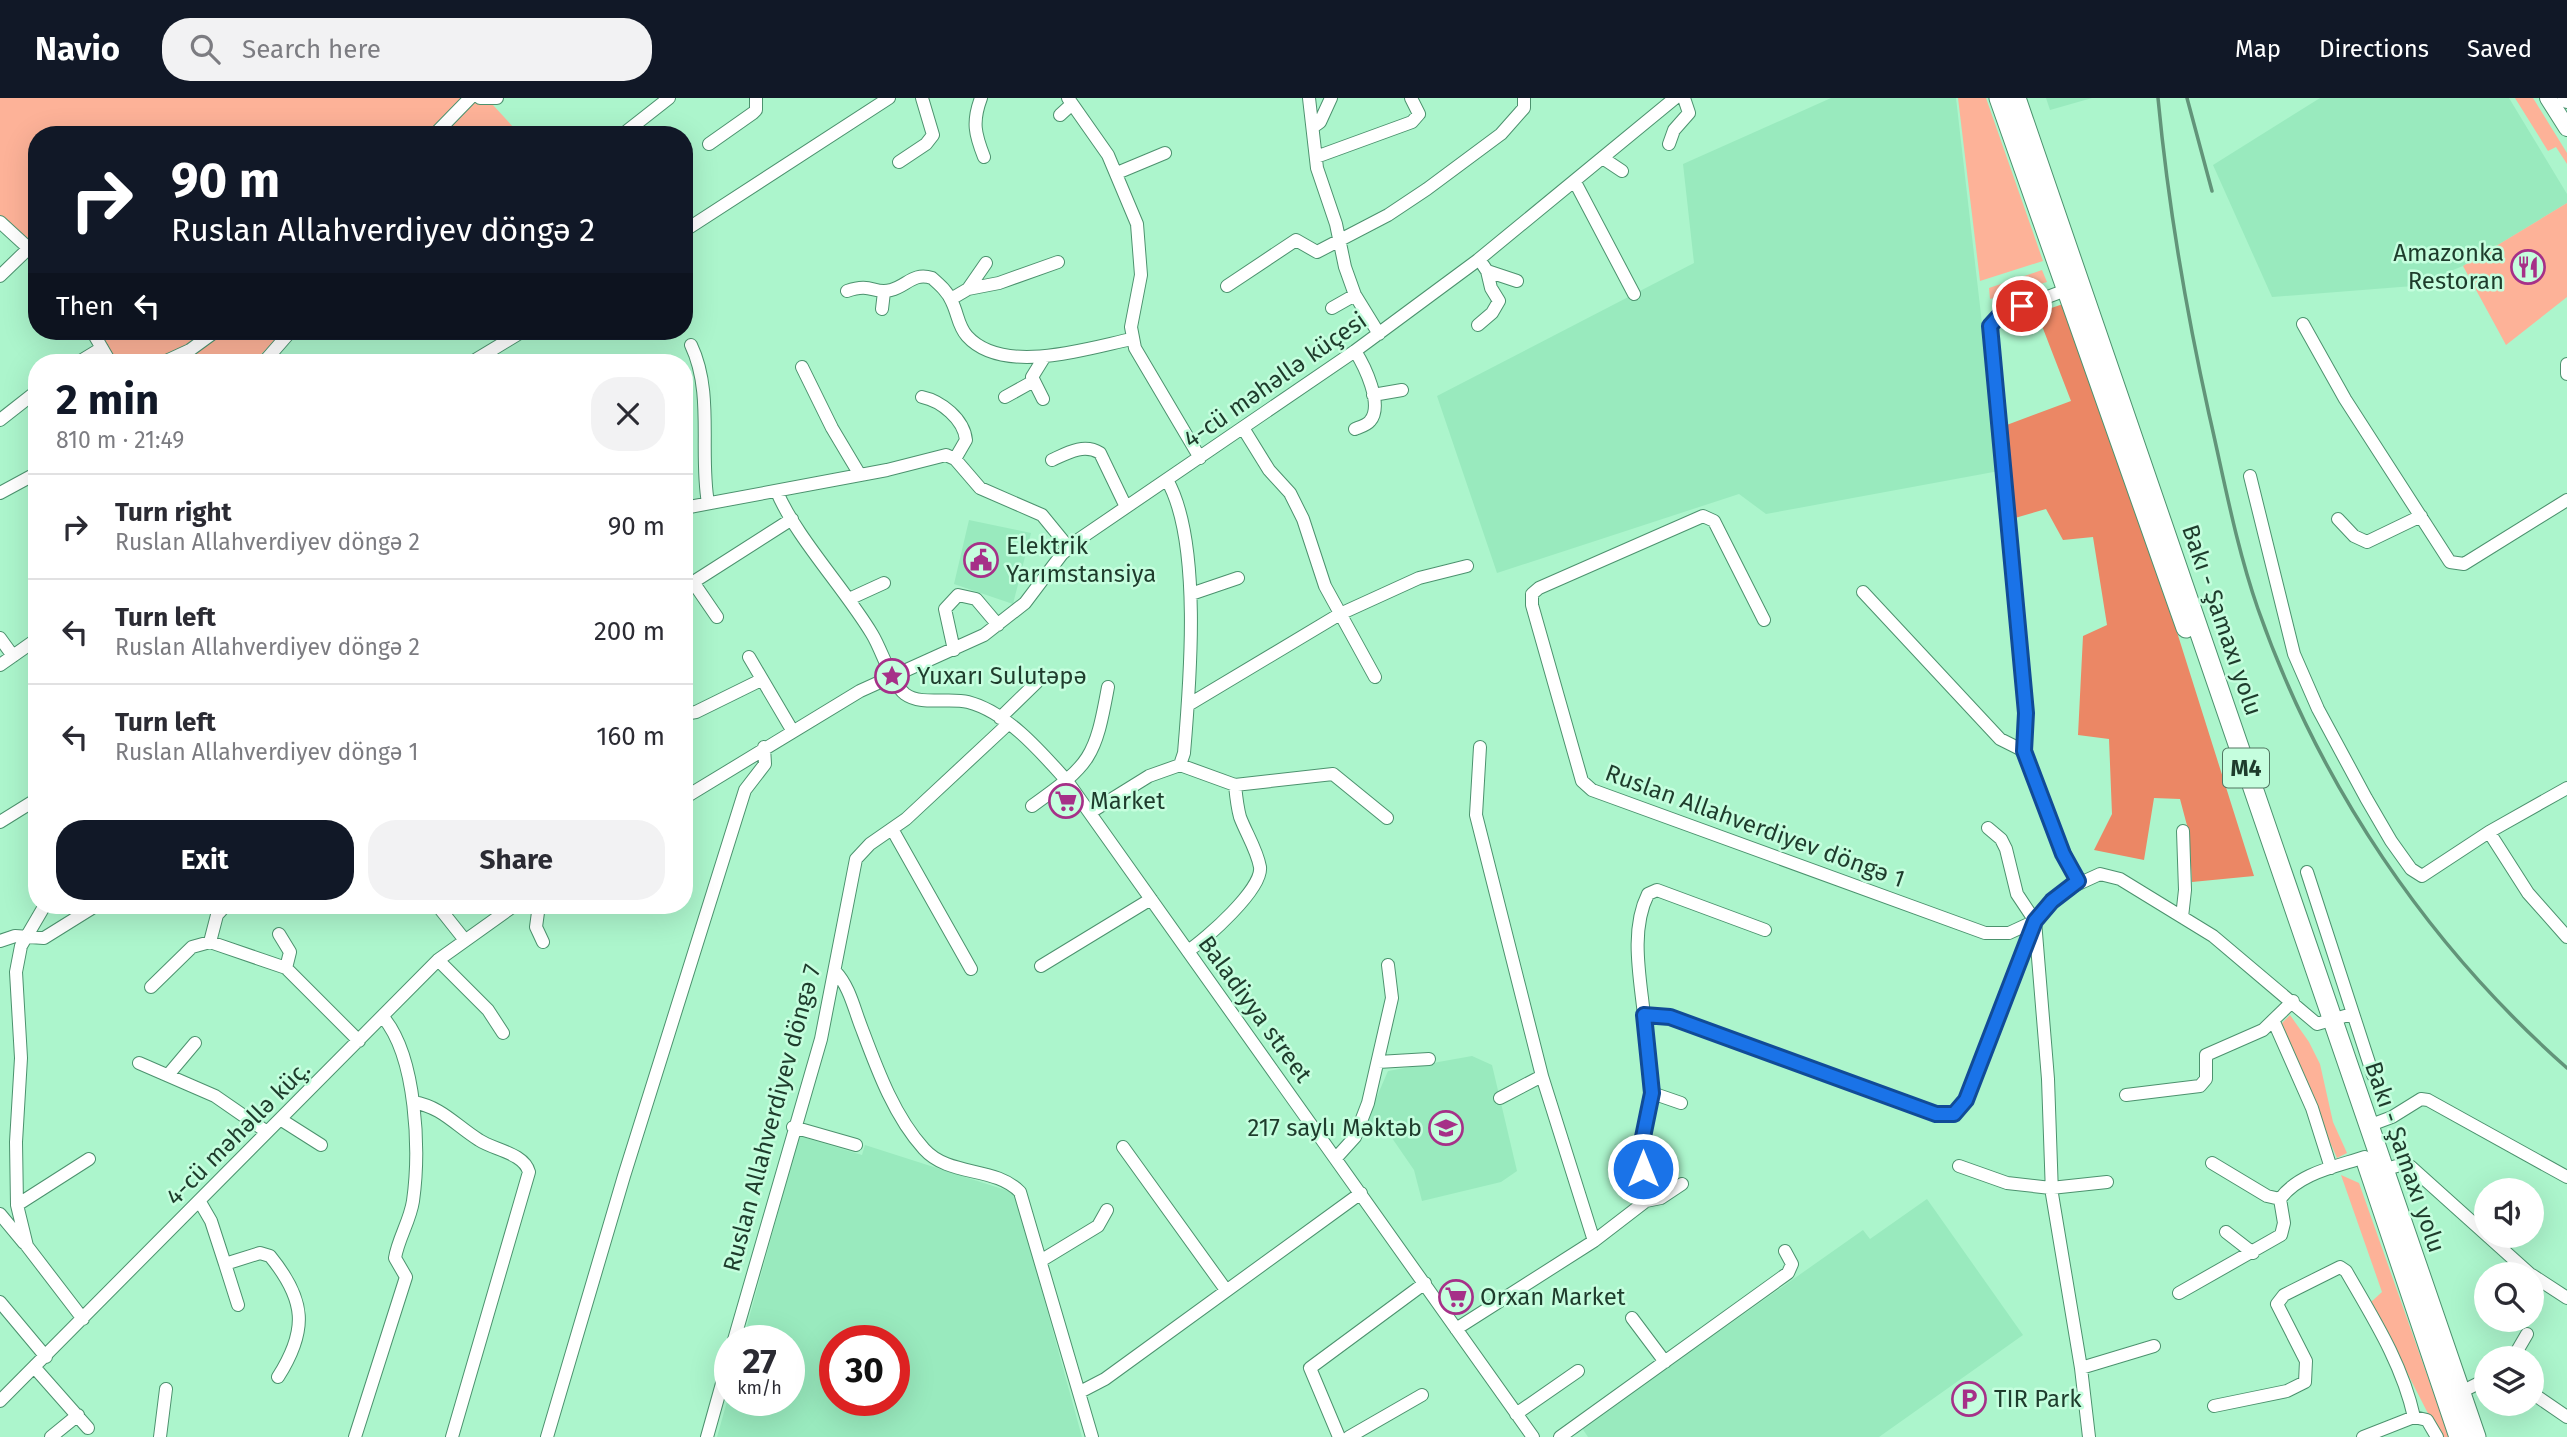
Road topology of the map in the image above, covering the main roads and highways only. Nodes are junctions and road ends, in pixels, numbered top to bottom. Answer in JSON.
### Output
{"nodes":[{"id":1,"x":1999,"y":98,"type":"edge"},
{"id":2,"x":2015,"y":98,"type":"edge"},
{"id":3,"x":2548,"y":98,"type":"edge"},
{"id":4,"x":2567,"y":128,"type":"edge"},
{"id":5,"x":2326,"y":1023,"type":"junction"},
{"id":6,"x":2459,"y":1437,"type":"edge"},
{"id":7,"x":2476,"y":1437,"type":"edge"}],
"edges":[{"from":1,"to":5,"type":"highway","name":"Bakı - Şamaxı yolu","number":"M4"},
{"from":2,"to":5,"type":"highway","name":"Bakı - Şamaxı yolu","number":"M4"},
{"from":3,"to":4,"type":"main road"},
{"from":5,"to":6,"type":"highway","name":"Bakı - Şamaxı yolu","number":"M4"},
{"from":5,"to":7,"type":"highway","name":"Bakı - Şamaxı yolu","number":"M4"}]}
